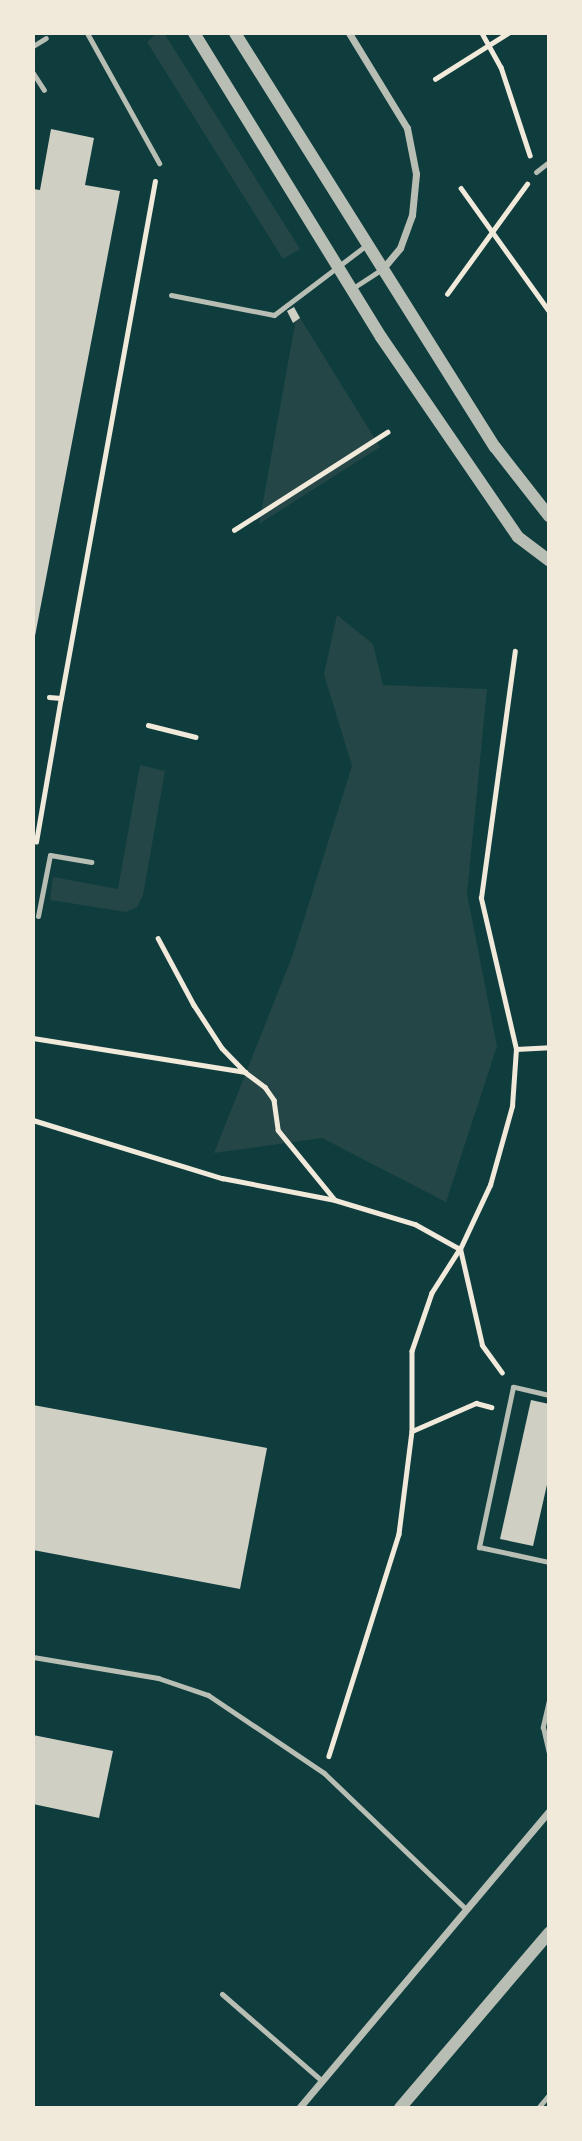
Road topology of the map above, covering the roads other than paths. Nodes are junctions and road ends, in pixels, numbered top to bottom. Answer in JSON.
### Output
{"nodes":[{"id":1,"x":87,"y":33,"type":"edge"},
{"id":2,"x":194,"y":33,"type":"edge"},
{"id":3,"x":235,"y":33,"type":"edge"},
{"id":4,"x":349,"y":33,"type":"edge"},
{"id":5,"x":46,"y":38,"type":"dead end"},
{"id":6,"x":33,"y":46,"type":"edge"},
{"id":7,"x":33,"y":73,"type":"edge"},
{"id":8,"x":44,"y":90,"type":"dead end"},
{"id":9,"x":549,"y":162,"type":"edge"},
{"id":10,"x":159,"y":163,"type":"road end"},
{"id":11,"x":536,"y":172,"type":"road end"},
{"id":12,"x":368,"y":244,"type":"junction"},
{"id":13,"x":335,"y":267,"type":"junction"},
{"id":14,"x":383,"y":268,"type":"junction"},
{"id":15,"x":350,"y":290,"type":"junction"},
{"id":16,"x":171,"y":295,"type":"dead end"},
{"id":17,"x":549,"y":516,"type":"edge"},
{"id":18,"x":549,"y":560,"type":"edge"},
{"id":19,"x":91,"y":862,"type":"dead end"},
{"id":20,"x":38,"y":916,"type":"dead end"},
{"id":21,"x":549,"y":1395,"type":"edge"},
{"id":22,"x":549,"y":1562,"type":"edge"},
{"id":23,"x":33,"y":1657,"type":"edge"},
{"id":24,"x":549,"y":1700,"type":"edge"},
{"id":25,"x":549,"y":1752,"type":"edge"},
{"id":26,"x":549,"y":1811,"type":"edge"},
{"id":27,"x":466,"y":1909,"type":"junction"},
{"id":28,"x":549,"y":1933,"type":"edge"},
{"id":29,"x":222,"y":1994,"type":"dead end"},
{"id":30,"x":322,"y":2081,"type":"junction"},
{"id":31,"x":549,"y":2095,"type":"edge"},
{"id":32,"x":299,"y":2108,"type":"edge"},
{"id":33,"x":400,"y":2108,"type":"edge"},
{"id":34,"x":538,"y":2108,"type":"edge"}],
"edges":[{"from":1,"to":10,"type":"lane"},
{"from":2,"to":13,"type":"street"},
{"from":3,"to":12,"type":"street"},
{"from":4,"to":14,"type":"street"},
{"from":5,"to":6,"type":"lane"},
{"from":7,"to":8,"type":"lane"},
{"from":9,"to":11,"type":"lane"},
{"from":12,"to":13,"type":"lane"},
{"from":12,"to":14,"type":"street"},
{"from":13,"to":15,"type":"street"},
{"from":13,"to":16,"type":"lane"},
{"from":14,"to":15,"type":"lane"},
{"from":14,"to":17,"type":"street"},
{"from":15,"to":18,"type":"street"},
{"from":19,"to":20,"type":"lane"},
{"from":21,"to":22,"type":"lane"},
{"from":23,"to":27,"type":"lane"},
{"from":24,"to":25,"type":"lane"},
{"from":26,"to":27,"type":"street"},
{"from":27,"to":30,"type":"street"},
{"from":28,"to":33,"type":"street"},
{"from":29,"to":30,"type":"lane"},
{"from":30,"to":32,"type":"street"},
{"from":31,"to":34,"type":"lane"}]}
